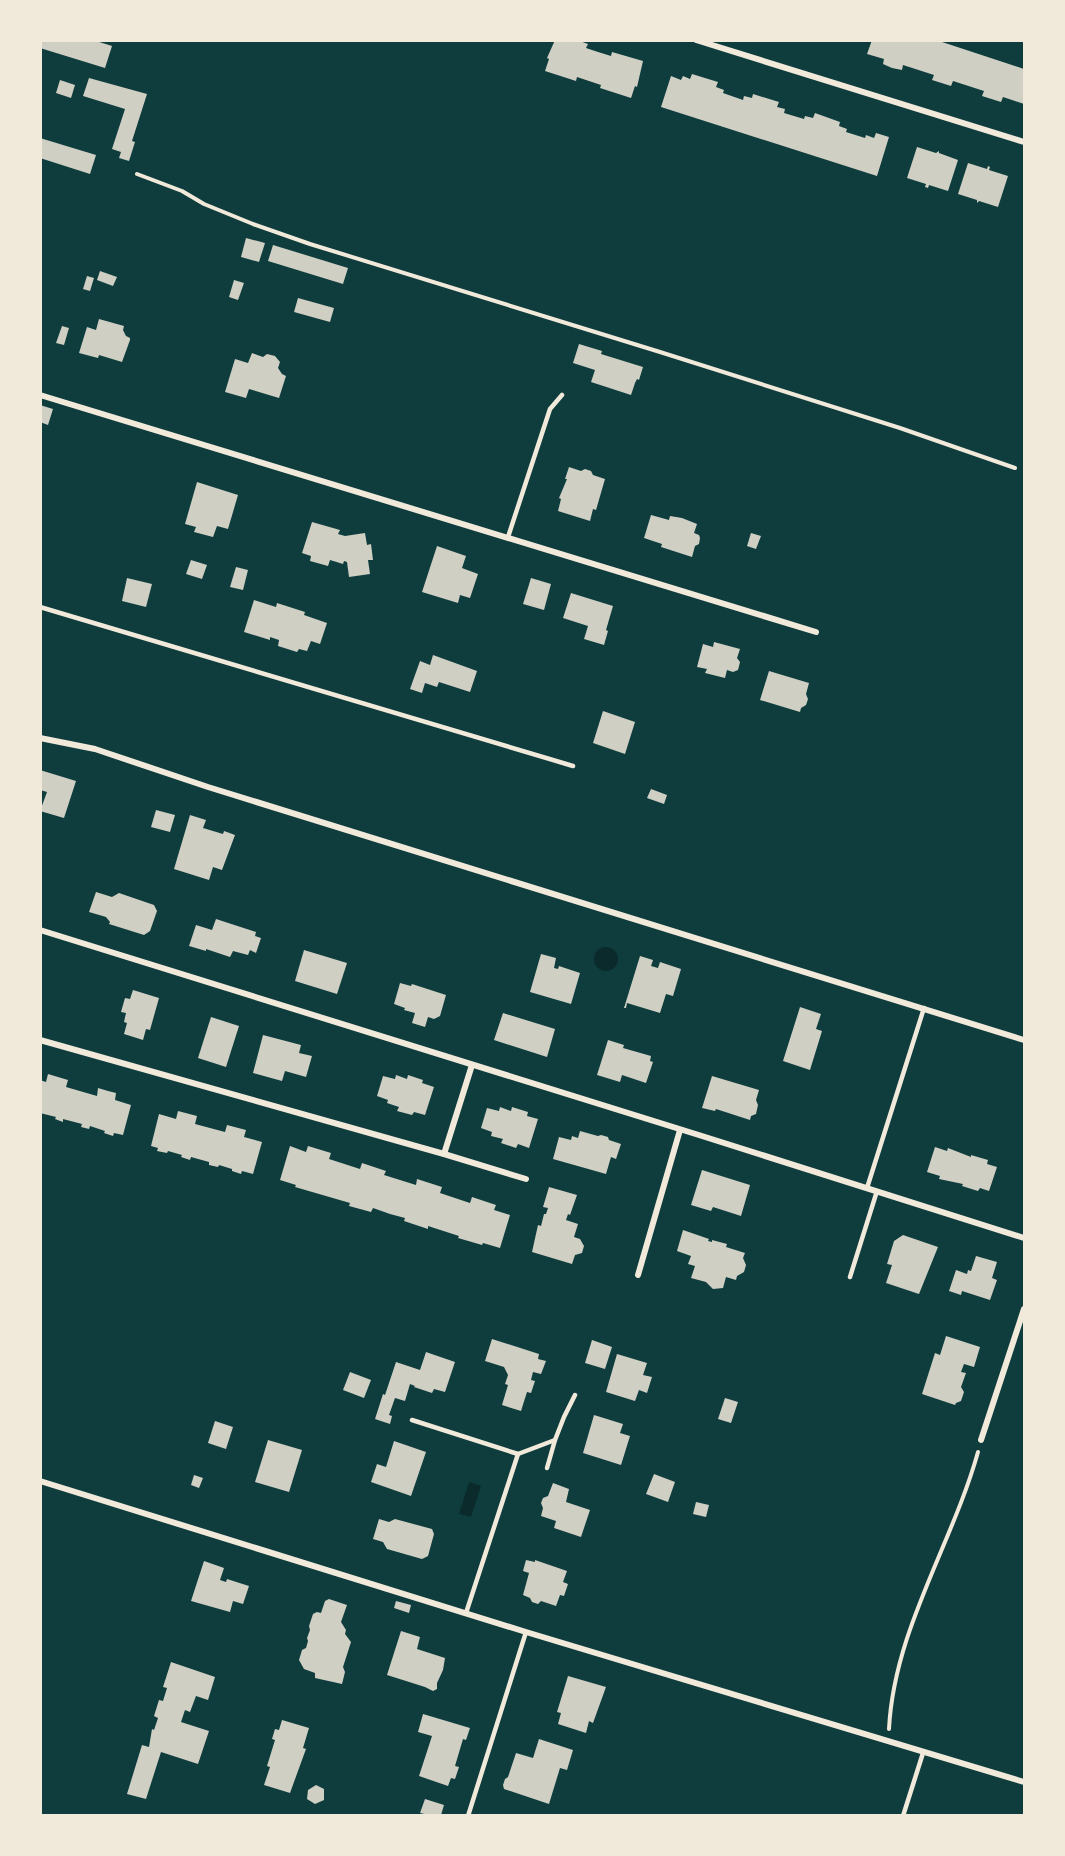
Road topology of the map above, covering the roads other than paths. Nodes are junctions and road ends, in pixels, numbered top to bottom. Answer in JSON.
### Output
{"nodes":[{"id":1,"x":696,"y":40,"type":"edge"},
{"id":2,"x":1024,"y":142,"type":"edge"},
{"id":3,"x":40,"y":395,"type":"edge"},
{"id":4,"x":562,"y":395,"type":"dead end"},
{"id":5,"x":508,"y":537,"type":"junction"},
{"id":6,"x":40,"y":607,"type":"edge"},
{"id":7,"x":816,"y":632,"type":"dead end"},
{"id":8,"x":40,"y":738,"type":"edge"},
{"id":9,"x":573,"y":766,"type":"dead end"},
{"id":10,"x":40,"y":930,"type":"edge"},
{"id":11,"x":924,"y":1008,"type":"junction"},
{"id":12,"x":40,"y":1040,"type":"edge"},
{"id":13,"x":1024,"y":1040,"type":"edge"},
{"id":14,"x":472,"y":1065,"type":"junction"},
{"id":15,"x":680,"y":1130,"type":"junction"},
{"id":16,"x":444,"y":1154,"type":"junction"},
{"id":17,"x":526,"y":1179,"type":"dead end"},
{"id":18,"x":867,"y":1188,"type":"junction"},
{"id":19,"x":877,"y":1191,"type":"junction"},
{"id":20,"x":1024,"y":1238,"type":"edge"},
{"id":21,"x":638,"y":1275,"type":"dead end"},
{"id":22,"x":850,"y":1277,"type":"dead end"},
{"id":23,"x":1024,"y":1309,"type":"edge"},
{"id":24,"x":575,"y":1395,"type":"dead end"},
{"id":25,"x":412,"y":1420,"type":"dead end"},
{"id":26,"x":555,"y":1440,"type":"junction"},
{"id":27,"x":981,"y":1440,"type":"road end"},
{"id":28,"x":518,"y":1454,"type":"junction"},
{"id":29,"x":547,"y":1468,"type":"dead end"},
{"id":30,"x":40,"y":1481,"type":"edge"},
{"id":31,"x":466,"y":1613,"type":"junction"},
{"id":32,"x":526,"y":1632,"type":"junction"},
{"id":33,"x":923,"y":1753,"type":"junction"},
{"id":34,"x":1024,"y":1782,"type":"edge"},
{"id":35,"x":468,"y":1815,"type":"edge"},
{"id":36,"x":903,"y":1815,"type":"edge"}],
"edges":[{"from":1,"to":2,"type":"street"},
{"from":3,"to":5,"type":"street"},
{"from":4,"to":5,"type":"lane"},
{"from":5,"to":7,"type":"street"},
{"from":6,"to":9,"type":"lane"},
{"from":8,"to":11,"type":"street"},
{"from":10,"to":14,"type":"street"},
{"from":11,"to":13,"type":"street"},
{"from":11,"to":18,"type":"lane"},
{"from":12,"to":16,"type":"street"},
{"from":14,"to":15,"type":"street"},
{"from":14,"to":16,"type":"street"},
{"from":15,"to":18,"type":"street"},
{"from":15,"to":21,"type":"street"},
{"from":16,"to":17,"type":"street"},
{"from":18,"to":19,"type":"street"},
{"from":19,"to":20,"type":"street"},
{"from":19,"to":22,"type":"lane"},
{"from":23,"to":27,"type":"street"},
{"from":24,"to":26,"type":"lane"},
{"from":25,"to":28,"type":"lane"},
{"from":26,"to":28,"type":"lane"},
{"from":26,"to":29,"type":"lane"},
{"from":28,"to":31,"type":"lane"},
{"from":30,"to":31,"type":"street"},
{"from":31,"to":32,"type":"street"},
{"from":32,"to":33,"type":"street"},
{"from":32,"to":35,"type":"lane"},
{"from":33,"to":34,"type":"street"},
{"from":33,"to":36,"type":"lane"}]}
